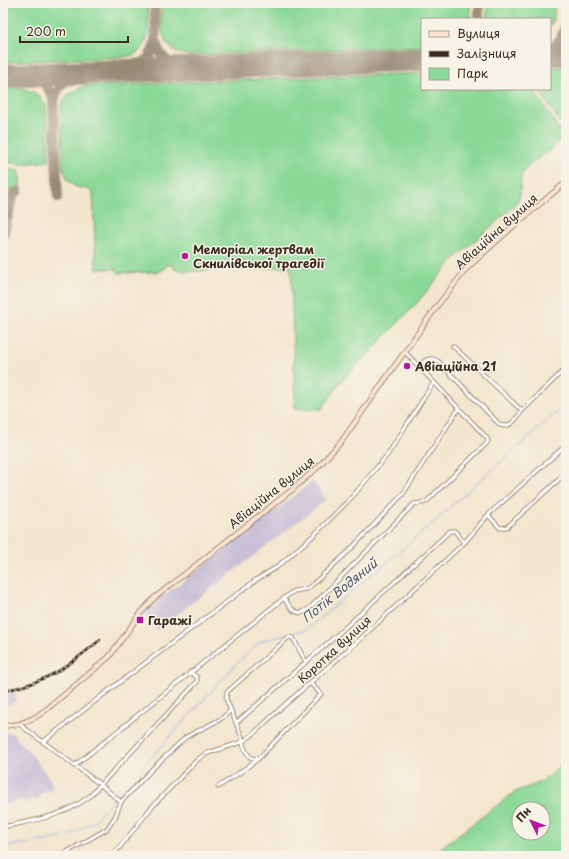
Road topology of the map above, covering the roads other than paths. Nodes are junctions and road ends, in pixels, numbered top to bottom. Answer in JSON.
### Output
{"nodes":[{"id":1,"x":566,"y":182,"type":"edge"},
{"id":2,"x":453,"y":346,"type":"dead end"},
{"id":3,"x":405,"y":352,"type":"junction"},
{"id":4,"x":419,"y":366,"type":"junction"},
{"id":5,"x":566,"y":368,"type":"edge"},
{"id":6,"x":434,"y":382,"type":"junction"},
{"id":7,"x":459,"y":408,"type":"junction"},
{"id":8,"x":522,"y":411,"type":"junction"},
{"id":9,"x":566,"y":445,"type":"edge"},
{"id":10,"x":566,"y":473,"type":"edge"},
{"id":11,"x":488,"y":515,"type":"junction"},
{"id":12,"x":464,"y":544,"type":"junction"},
{"id":13,"x":284,"y":598,"type":"junction"},
{"id":14,"x":306,"y":662,"type":"junction"},
{"id":15,"x":190,"y":672,"type":"junction"},
{"id":16,"x":310,"y":683,"type":"junction"},
{"id":17,"x":231,"y":710,"type":"junction"},
{"id":18,"x":236,"y":722,"type":"junction"},
{"id":19,"x":19,"y":724,"type":"junction"},
{"id":20,"x":3,"y":726,"type":"edge"},
{"id":21,"x":43,"y":742,"type":"junction"},
{"id":22,"x":242,"y":742,"type":"junction"},
{"id":23,"x":258,"y":759,"type":"junction"},
{"id":24,"x":74,"y":766,"type":"junction"},
{"id":25,"x":100,"y":785,"type":"junction"},
{"id":26,"x":218,"y":787,"type":"dead end"},
{"id":27,"x":121,"y":802,"type":"junction"},
{"id":28,"x":3,"y":826,"type":"edge"},
{"id":29,"x":60,"y":856,"type":"edge"},
{"id":30,"x":111,"y":856,"type":"edge"}],
"edges":[{"from":1,"to":3,"type":"street","name":"Авіаційна вулиця"},
{"from":2,"to":8,"type":"street"},
{"from":3,"to":4,"type":"street"},
{"from":3,"to":19,"type":"street","name":"Авіаційна вулиця"},
{"from":4,"to":6,"type":"street"},
{"from":4,"to":8,"type":"street"},
{"from":5,"to":8,"type":"street"},
{"from":6,"to":7,"type":"street"},
{"from":6,"to":21,"type":"street"},
{"from":7,"to":13,"type":"street"},
{"from":7,"to":13,"type":"street"},
{"from":9,"to":11,"type":"street","name":"Коротка вулиця"},
{"from":10,"to":11,"type":"street"},
{"from":11,"to":12,"type":"street","name":"Коротка вулиця"},
{"from":12,"to":14,"type":"street"},
{"from":12,"to":16,"type":"street","name":"Коротка вулиця"},
{"from":13,"to":15,"type":"street"},
{"from":14,"to":17,"type":"street"},
{"from":14,"to":18,"type":"street"},
{"from":15,"to":24,"type":"street"},
{"from":15,"to":25,"type":"street"},
{"from":16,"to":22,"type":"street","name":"Коротка вулиця"},
{"from":16,"to":23,"type":"street"},
{"from":17,"to":18,"type":"street"},
{"from":17,"to":27,"type":"street"},
{"from":18,"to":22,"type":"street"},
{"from":19,"to":20,"type":"street","name":"Авіаційна вулиця"},
{"from":19,"to":21,"type":"street"},
{"from":21,"to":24,"type":"street"},
{"from":22,"to":23,"type":"street"},
{"from":22,"to":30,"type":"street","name":"Коротка вулиця"},
{"from":23,"to":26,"type":"street"},
{"from":24,"to":25,"type":"street"},
{"from":25,"to":27,"type":"street"},
{"from":25,"to":28,"type":"street"},
{"from":27,"to":29,"type":"street"}]}
